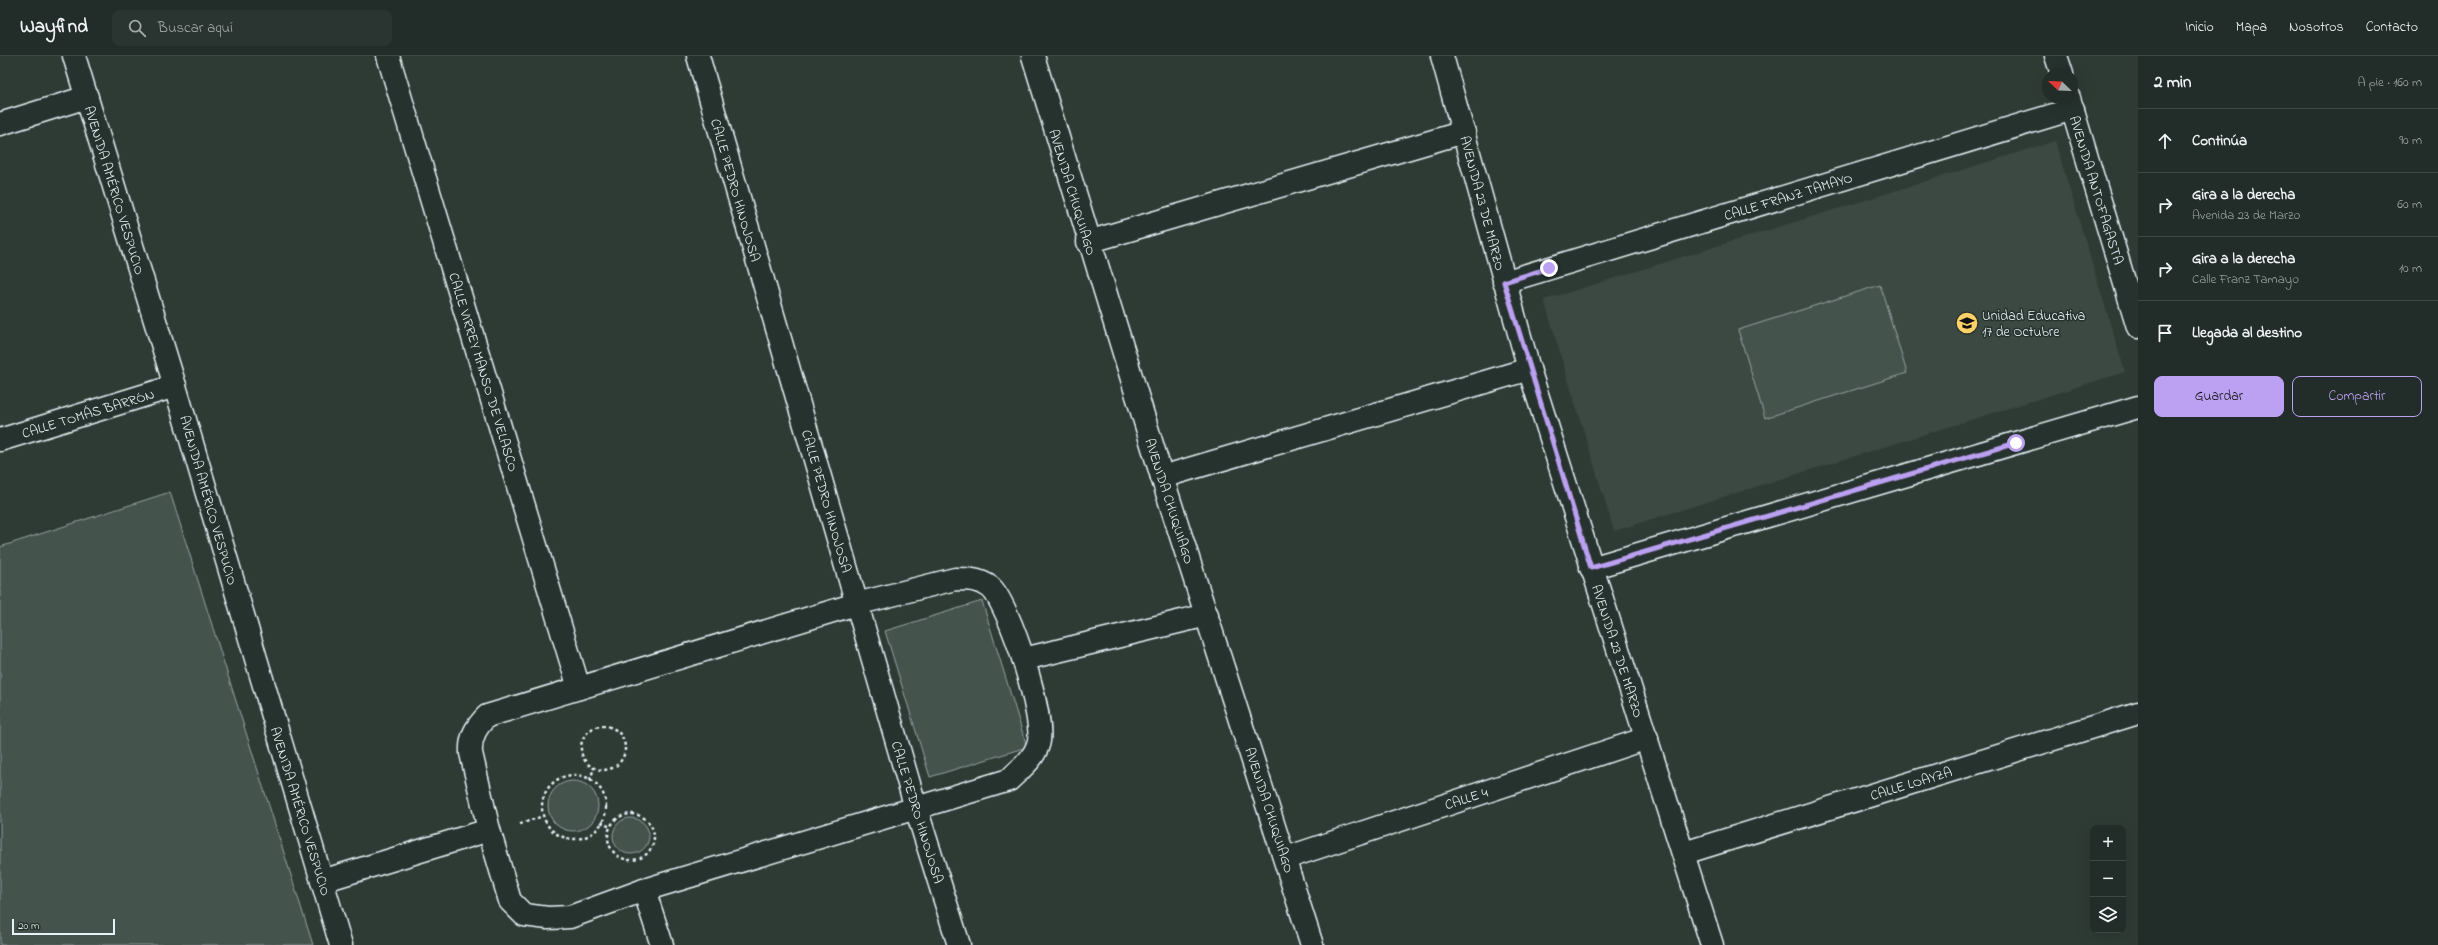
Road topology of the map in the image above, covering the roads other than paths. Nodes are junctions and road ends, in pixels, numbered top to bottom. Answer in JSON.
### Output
{"nodes":[{"id":1,"x":74,"y":56,"type":"edge"},
{"id":2,"x":388,"y":56,"type":"edge"},
{"id":3,"x":698,"y":56,"type":"edge"},
{"id":4,"x":1033,"y":56,"type":"edge"},
{"id":5,"x":1442,"y":56,"type":"edge"},
{"id":6,"x":2056,"y":56,"type":"edge"},
{"id":7,"x":2060,"y":68,"type":"edge"},
{"id":8,"x":87,"y":97,"type":"junction"},
{"id":9,"x":2071,"y":104,"type":"edge"},
{"id":10,"x":0,"y":124,"type":"edge"},
{"id":11,"x":1464,"y":132,"type":"junction"},
{"id":12,"x":1088,"y":242,"type":"junction"},
{"id":13,"x":1504,"y":282,"type":"junction"},
{"id":14,"x":2138,"y":327,"type":"edge"},
{"id":15,"x":1529,"y":370,"type":"junction"},
{"id":16,"x":175,"y":386,"type":"junction"},
{"id":17,"x":2138,"y":407,"type":"edge"},
{"id":18,"x":0,"y":440,"type":"edge"},
{"id":19,"x":1162,"y":477,"type":"junction"},
{"id":20,"x":1591,"y":568,"type":"junction"},
{"id":21,"x":856,"y":604,"type":"junction"},
{"id":22,"x":1206,"y":615,"type":"junction"},
{"id":23,"x":1024,"y":659,"type":"junction"},
{"id":24,"x":579,"y":688,"type":"junction"},
{"id":25,"x":2138,"y":713,"type":"edge"},
{"id":26,"x":1647,"y":738,"type":"junction"},
{"id":27,"x":916,"y":808,"type":"junction"},
{"id":28,"x":489,"y":830,"type":"junction"},
{"id":29,"x":1684,"y":853,"type":"junction"},
{"id":30,"x":1286,"y":858,"type":"junction"},
{"id":31,"x":322,"y":881,"type":"junction"},
{"id":32,"x":644,"y":890,"type":"junction"},
{"id":33,"x":341,"y":945,"type":"edge"},
{"id":34,"x":662,"y":945,"type":"edge"},
{"id":35,"x":959,"y":945,"type":"edge"},
{"id":36,"x":1312,"y":945,"type":"edge"},
{"id":37,"x":1712,"y":945,"type":"edge"}],
"edges":[{"from":1,"to":8,"type":"street","name":"AVENIDA AMÉRICO VESPUCIO"},
{"from":2,"to":24,"type":"street","name":"CALLE VIRREY MANSO DE VELASCO"},
{"from":3,"to":21,"type":"street","name":"CALLE PEDRO HINOJOSA"},
{"from":4,"to":12,"type":"street","name":"AVENIDA CHUQUIAGO"},
{"from":5,"to":11,"type":"street","name":"AVENIDA 23 DE MARZO"},
{"from":6,"to":7,"type":"street"},
{"from":8,"to":10,"type":"street"},
{"from":8,"to":16,"type":"street","name":"AVENIDA AMÉRICO VESPUCIO"},
{"from":9,"to":13,"type":"street","name":"CALLE FRANZ TAMAYO"},
{"from":9,"to":14,"type":"street","name":"AVENIDA ANTOFAGASTA"},
{"from":11,"to":12,"type":"street"},
{"from":11,"to":13,"type":"street","name":"AVENIDA 23 DE MARZO"},
{"from":12,"to":19,"type":"street","name":"AVENIDA CHUQUIAGO"},
{"from":13,"to":15,"type":"street","name":"AVENIDA 23 DE MARZO"},
{"from":15,"to":19,"type":"street"},
{"from":15,"to":20,"type":"street","name":"AVENIDA 23 DE MARZO"},
{"from":16,"to":18,"type":"street","name":"CALLE TOMÁS BARRÓN"},
{"from":16,"to":31,"type":"street","name":"AVENIDA AMÉRICO VESPUCIO"},
{"from":17,"to":20,"type":"street"},
{"from":19,"to":22,"type":"street","name":"AVENIDA CHUQUIAGO"},
{"from":20,"to":26,"type":"street","name":"AVENIDA 23 DE MARZO"},
{"from":21,"to":23,"type":"street"},
{"from":21,"to":24,"type":"street"},
{"from":21,"to":27,"type":"street","name":"CALLE PEDRO HINOJOSA"},
{"from":22,"to":23,"type":"street"},
{"from":22,"to":30,"type":"street","name":"AVENIDA CHUQUIAGO"},
{"from":23,"to":27,"type":"street"},
{"from":24,"to":28,"type":"street"},
{"from":25,"to":29,"type":"street","name":"CALLE LOAYZA"},
{"from":26,"to":29,"type":"street","name":"AVENIDA 23 DE MARZO"},
{"from":26,"to":30,"type":"street","name":"CALLE 4"},
{"from":27,"to":32,"type":"street"},
{"from":27,"to":35,"type":"street","name":"CALLE PEDRO HINOJOSA"},
{"from":28,"to":31,"type":"street"},
{"from":28,"to":32,"type":"street"},
{"from":29,"to":37,"type":"street","name":"AVENIDA 23 DE MARZO"},
{"from":30,"to":36,"type":"street","name":"AVENIDA CHUQUIAGO"},
{"from":31,"to":33,"type":"street","name":"AVENIDA AMÉRICO VESPUCIO"},
{"from":32,"to":34,"type":"street"}]}
